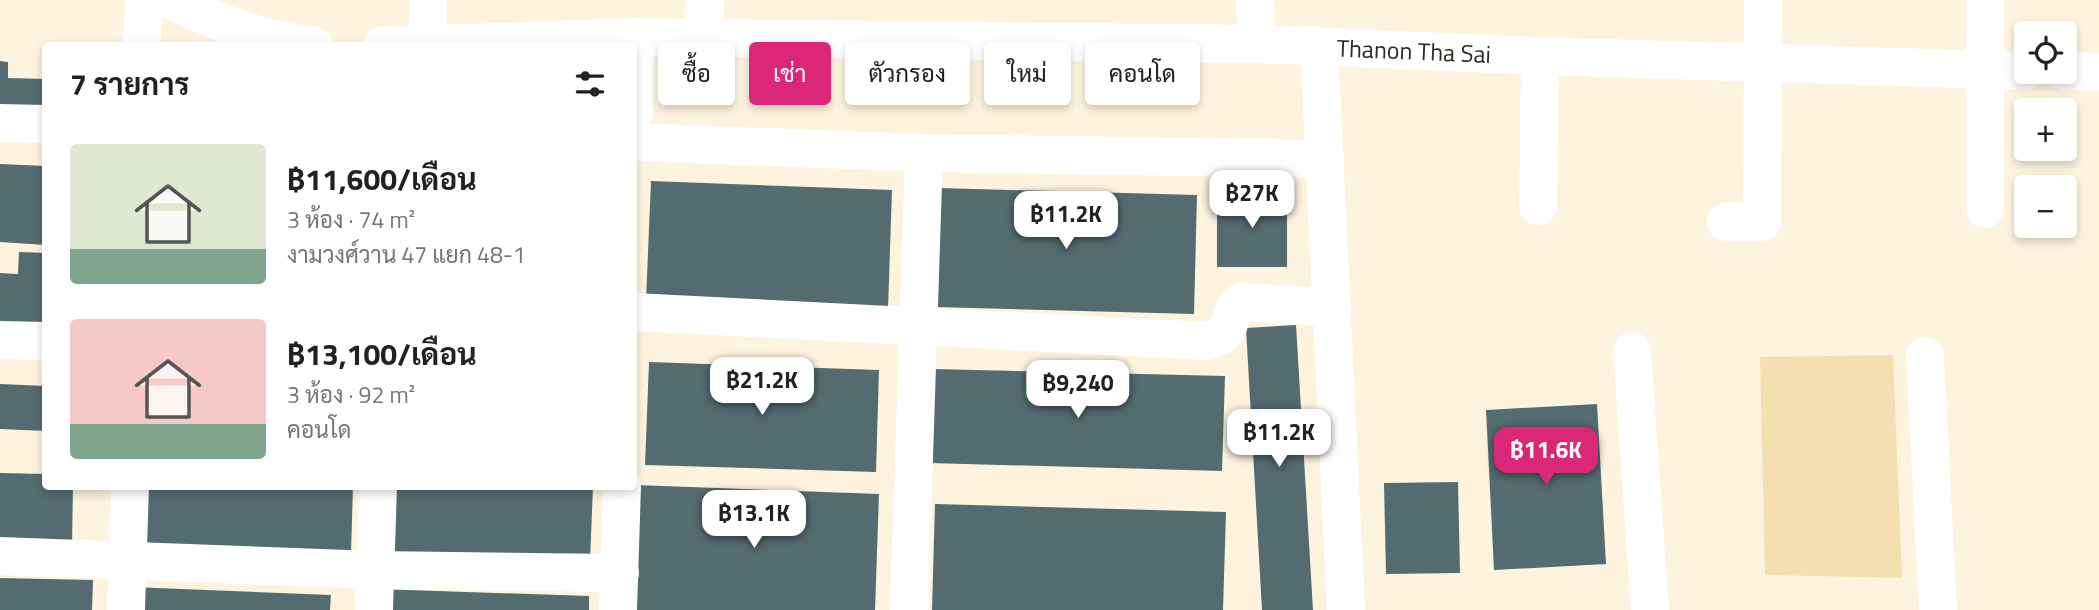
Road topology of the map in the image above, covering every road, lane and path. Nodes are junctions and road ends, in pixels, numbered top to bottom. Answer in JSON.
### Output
{"nodes":[{"id":1,"x":144,"y":0,"type":"edge"},
{"id":2,"x":170,"y":0,"type":"edge"},
{"id":3,"x":428,"y":0,"type":"edge"},
{"id":4,"x":705,"y":0,"type":"edge"},
{"id":5,"x":1255,"y":0,"type":"edge"},
{"id":6,"x":1763,"y":0,"type":"edge"},
{"id":7,"x":1984,"y":0,"type":"edge"},
{"id":8,"x":635,"y":37,"type":"junction"},
{"id":9,"x":704,"y":38,"type":"junction"},
{"id":10,"x":142,"y":42,"type":"edge"},
{"id":11,"x":281,"y":42,"type":"edge"},
{"id":12,"x":428,"y":42,"type":"edge"},
{"id":13,"x":487,"y":42,"type":"edge"},
{"id":14,"x":635,"y":42,"type":"edge"},
{"id":15,"x":1256,"y":44,"type":"junction"},
{"id":16,"x":1319,"y":46,"type":"junction"},
{"id":17,"x":1540,"y":56,"type":"junction"},
{"id":18,"x":1763,"y":62,"type":"junction"},
{"id":19,"x":1984,"y":70,"type":"junction"},
{"id":20,"x":2014,"y":71,"type":"edge"},
{"id":21,"x":2077,"y":71,"type":"edge"},
{"id":22,"x":2099,"y":72,"type":"edge"},
{"id":23,"x":0,"y":122,"type":"edge"},
{"id":24,"x":42,"y":124,"type":"edge"},
{"id":25,"x":637,"y":142,"type":"edge"},
{"id":26,"x":924,"y":153,"type":"junction"},
{"id":27,"x":1325,"y":159,"type":"junction"},
{"id":28,"x":1538,"y":206,"type":"dead end"},
{"id":29,"x":1985,"y":209,"type":"dead end"},
{"id":30,"x":1759,"y":222,"type":"dead end"},
{"id":31,"x":1332,"y":307,"type":"junction"},
{"id":32,"x":637,"y":313,"type":"edge"},
{"id":33,"x":919,"y":326,"type":"junction"},
{"id":34,"x":0,"y":340,"type":"edge"},
{"id":35,"x":42,"y":341,"type":"edge"},
{"id":36,"x":1632,"y":351,"type":"dead end"},
{"id":37,"x":1924,"y":356,"type":"dead end"},
{"id":38,"x":130,"y":490,"type":"edge"},
{"id":39,"x":377,"y":490,"type":"edge"},
{"id":40,"x":622,"y":490,"type":"edge"},
{"id":41,"x":0,"y":556,"type":"edge"},
{"id":42,"x":128,"y":562,"type":"junction"},
{"id":43,"x":375,"y":570,"type":"junction"},
{"id":44,"x":619,"y":592,"type":"edge"},
{"id":45,"x":126,"y":610,"type":"edge"},
{"id":46,"x":374,"y":610,"type":"edge"},
{"id":47,"x":909,"y":610,"type":"edge"},
{"id":48,"x":1346,"y":610,"type":"edge"},
{"id":49,"x":1650,"y":610,"type":"edge"},
{"id":50,"x":1938,"y":610,"type":"edge"}],
"edges":[{"from":1,"to":10,"type":"street"},
{"from":2,"to":11,"type":"street"},
{"from":3,"to":12,"type":"street"},
{"from":4,"to":9,"type":"street"},
{"from":5,"to":15,"type":"street"},
{"from":6,"to":18,"type":"street"},
{"from":7,"to":19,"type":"street"},
{"from":8,"to":9,"type":"street","name":"Thanon Tha Sai"},
{"from":8,"to":13,"type":"street","name":"Thanon Tha Sai"},
{"from":8,"to":14,"type":"street"},
{"from":9,"to":15,"type":"street","name":"Thanon Tha Sai"},
{"from":15,"to":16,"type":"street","name":"Thanon Tha Sai"},
{"from":16,"to":17,"type":"street","name":"Thanon Tha Sai"},
{"from":16,"to":27,"type":"street"},
{"from":17,"to":18,"type":"street","name":"Thanon Tha Sai"},
{"from":17,"to":28,"type":"street"},
{"from":18,"to":19,"type":"street","name":"Thanon Tha Sai"},
{"from":18,"to":30,"type":"street"},
{"from":19,"to":20,"type":"street","name":"Thanon Tha Sai"},
{"from":19,"to":29,"type":"street"},
{"from":21,"to":22,"type":"street"},
{"from":23,"to":24,"type":"street"},
{"from":25,"to":26,"type":"street"},
{"from":26,"to":27,"type":"street"},
{"from":26,"to":33,"type":"street"},
{"from":27,"to":31,"type":"street"},
{"from":31,"to":33,"type":"street"},
{"from":31,"to":48,"type":"street"},
{"from":32,"to":33,"type":"street"},
{"from":33,"to":47,"type":"street"},
{"from":34,"to":35,"type":"street"},
{"from":36,"to":49,"type":"street"},
{"from":37,"to":50,"type":"street"},
{"from":38,"to":42,"type":"street"},
{"from":39,"to":43,"type":"street"},
{"from":40,"to":44,"type":"street"},
{"from":41,"to":42,"type":"street"},
{"from":42,"to":43,"type":"street"},
{"from":42,"to":45,"type":"street"},
{"from":43,"to":44,"type":"street"},
{"from":43,"to":46,"type":"street"}]}
